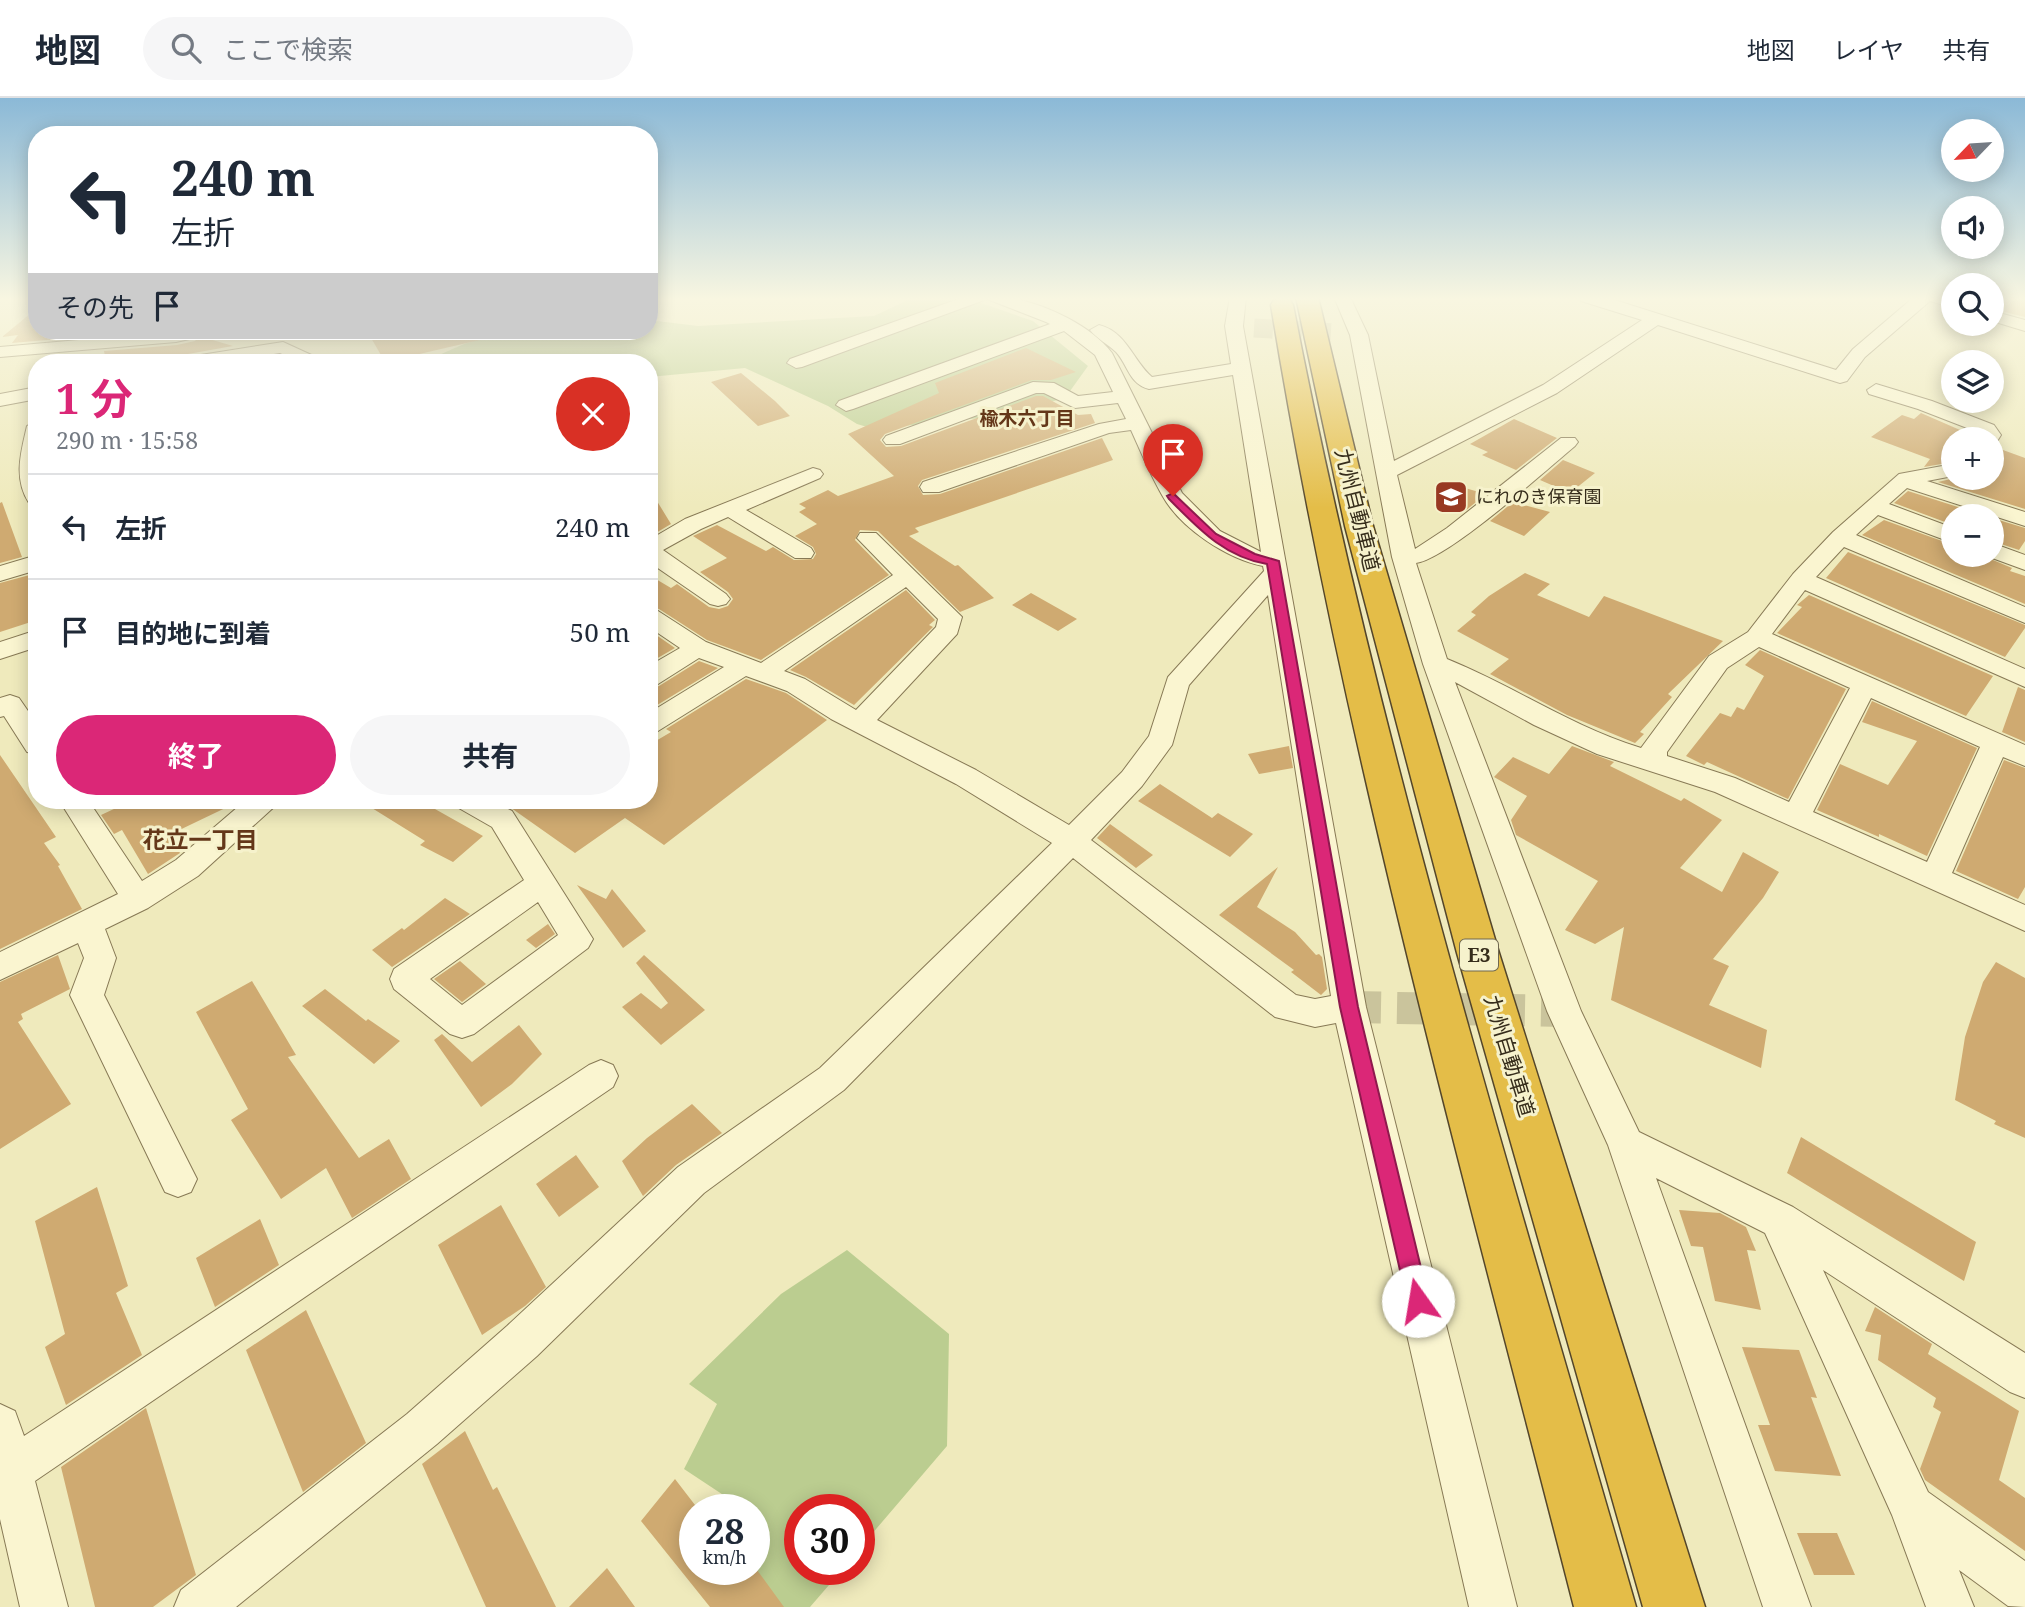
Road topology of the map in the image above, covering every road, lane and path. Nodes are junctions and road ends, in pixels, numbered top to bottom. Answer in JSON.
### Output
{"nodes":[{"id":1,"x":950,"y":367,"type":"edge"},
{"id":2,"x":1110,"y":367,"type":"edge"},
{"id":3,"x":1135,"y":367,"type":"edge"},
{"id":4,"x":1283,"y":367,"type":"edge"},
{"id":5,"x":1323,"y":367,"type":"edge"},
{"id":6,"x":1366,"y":367,"type":"edge"},
{"id":7,"x":1582,"y":367,"type":"edge"},
{"id":8,"x":1809,"y":367,"type":"edge"},
{"id":9,"x":1848,"y":367,"type":"edge"},
{"id":10,"x":1241,"y":368,"type":"joint"},
{"id":11,"x":1876,"y":390,"type":"dead end"},
{"id":12,"x":28,"y":395,"type":"edge"},
{"id":13,"x":1125,"y":397,"type":"junction"},
{"id":14,"x":0,"y":400,"type":"edge"},
{"id":15,"x":846,"y":405,"type":"dead end"},
{"id":16,"x":1139,"y":423,"type":"junction"},
{"id":17,"x":1982,"y":427,"type":"edge"},
{"id":18,"x":893,"y":440,"type":"dead end"},
{"id":19,"x":1568,"y":442,"type":"dead end"},
{"id":20,"x":1386,"y":469,"type":"junction"},
{"id":21,"x":1941,"y":472,"type":"edge"},
{"id":22,"x":813,"y":474,"type":"dead end"},
{"id":23,"x":1903,"y":480,"type":"junction"},
{"id":24,"x":931,"y":487,"type":"dead end"},
{"id":25,"x":1875,"y":506,"type":"junction"},
{"id":26,"x":730,"y":509,"type":"junction"},
{"id":27,"x":2025,"y":519,"type":"edge"},
{"id":28,"x":1941,"y":531,"type":"edge"},
{"id":29,"x":1841,"y":537,"type":"junction"},
{"id":30,"x":868,"y":538,"type":"dead end"},
{"id":31,"x":658,"y":545,"type":"edge"},
{"id":32,"x":803,"y":553,"type":"dead end"},
{"id":33,"x":2004,"y":555,"type":"edge"},
{"id":34,"x":658,"y":556,"type":"edge"},
{"id":35,"x":1403,"y":557,"type":"junction"},
{"id":36,"x":2025,"y":563,"type":"edge"},
{"id":37,"x":28,"y":565,"type":"edge"},
{"id":38,"x":1274,"y":566,"type":"junction"},
{"id":39,"x":0,"y":574,"type":"edge"},
{"id":40,"x":907,"y":576,"type":"junction"},
{"id":41,"x":1801,"y":579,"type":"junction"},
{"id":42,"x":718,"y":599,"type":"dead end"},
{"id":43,"x":2025,"y":616,"type":"edge"},
{"id":44,"x":658,"y":622,"type":"edge"},
{"id":45,"x":28,"y":627,"type":"edge"},
{"id":46,"x":0,"y":636,"type":"edge"},
{"id":47,"x":1757,"y":637,"type":"junction"},
{"id":48,"x":28,"y":641,"type":"edge"},
{"id":49,"x":697,"y":648,"type":"junction"},
{"id":50,"x":0,"y":651,"type":"edge"},
{"id":51,"x":1436,"y":664,"type":"junction"},
{"id":52,"x":754,"y":669,"type":"junction"},
{"id":53,"x":658,"y":672,"type":"edge"},
{"id":54,"x":2025,"y":679,"type":"edge"},
{"id":55,"x":1865,"y":685,"type":"junction"},
{"id":56,"x":0,"y":708,"type":"edge"},
{"id":57,"x":658,"y":720,"type":"edge"},
{"id":58,"x":860,"y":722,"type":"junction"},
{"id":59,"x":28,"y":731,"type":"edge"},
{"id":60,"x":1996,"y":743,"type":"junction"},
{"id":61,"x":2025,"y":756,"type":"edge"},
{"id":62,"x":1654,"y":763,"type":"junction"},
{"id":63,"x":79,"y":809,"type":"edge"},
{"id":64,"x":254,"y":809,"type":"edge"},
{"id":65,"x":484,"y":809,"type":"edge"},
{"id":66,"x":1796,"y":816,"type":"junction"},
{"id":67,"x":1072,"y":841,"type":"junction"},
{"id":68,"x":1935,"y":877,"type":"junction"},
{"id":69,"x":542,"y":883,"type":"junction"},
{"id":70,"x":138,"y":900,"type":"junction"},
{"id":71,"x":2025,"y":919,"type":"edge"},
{"id":72,"x":87,"y":924,"type":"junction"},
{"id":73,"x":0,"y":967,"type":"edge"},
{"id":74,"x":1349,"y":1007,"type":"junction"},
{"id":75,"x":601,"y":1076,"type":"dead end"},
{"id":76,"x":1626,"y":1144,"type":"junction"},
{"id":77,"x":178,"y":1179,"type":"dead end"},
{"id":78,"x":1779,"y":1220,"type":"junction"},
{"id":79,"x":2025,"y":1377,"type":"edge"},
{"id":80,"x":0,"y":1426,"type":"edge"},
{"id":81,"x":11,"y":1471,"type":"junction"},
{"id":82,"x":1912,"y":1508,"type":"junction"},
{"id":83,"x":2025,"y":1589,"type":"edge"},
{"id":84,"x":44,"y":1607,"type":"edge"},
{"id":85,"x":198,"y":1607,"type":"edge"},
{"id":86,"x":1493,"y":1607,"type":"edge"},
{"id":87,"x":1605,"y":1607,"type":"edge"},
{"id":88,"x":1674,"y":1607,"type":"edge"},
{"id":89,"x":1787,"y":1607,"type":"edge"},
{"id":90,"x":1950,"y":1607,"type":"edge"}],
"edges":[{"from":1,"to":15,"type":"street"},
{"from":2,"to":13,"type":"street"},
{"from":3,"to":10,"type":"street"},
{"from":4,"to":87,"type":"highway","name":"九州自動車道","number":"E3"},
{"from":5,"to":88,"type":"highway","name":"九州自動車道","number":"E3"},
{"from":6,"to":20,"type":"street"},
{"from":7,"to":20,"type":"street"},
{"from":8,"to":9,"type":"street"},
{"from":10,"to":38,"type":"street"},
{"from":11,"to":17,"type":"street"},
{"from":12,"to":14,"type":"street"},
{"from":13,"to":16,"type":"street"},
{"from":13,"to":18,"type":"street"},
{"from":16,"to":24,"type":"street"},
{"from":16,"to":38,"type":"street"},
{"from":19,"to":35,"type":"street"},
{"from":20,"to":35,"type":"street"},
{"from":21,"to":23,"type":"street"},
{"from":22,"to":26,"type":"street"},
{"from":23,"to":25,"type":"street"},
{"from":23,"to":27,"type":"street"},
{"from":25,"to":28,"type":"street"},
{"from":25,"to":29,"type":"street"},
{"from":26,"to":31,"type":"street"},
{"from":26,"to":32,"type":"street"},
{"from":29,"to":41,"type":"street"},
{"from":29,"to":43,"type":"street"},
{"from":30,"to":40,"type":"street"},
{"from":33,"to":36,"type":"street"},
{"from":34,"to":42,"type":"street"},
{"from":35,"to":51,"type":"street"},
{"from":37,"to":39,"type":"street"},
{"from":38,"to":67,"type":"street"},
{"from":38,"to":74,"type":"street"},
{"from":40,"to":52,"type":"street"},
{"from":40,"to":58,"type":"street"},
{"from":41,"to":47,"type":"street"},
{"from":41,"to":54,"type":"street"},
{"from":44,"to":49,"type":"street"},
{"from":45,"to":46,"type":"street"},
{"from":47,"to":55,"type":"street"},
{"from":47,"to":62,"type":"street"},
{"from":48,"to":50,"type":"street"},
{"from":49,"to":52,"type":"street"},
{"from":49,"to":53,"type":"street"},
{"from":51,"to":62,"type":"street"},
{"from":51,"to":76,"type":"street"},
{"from":52,"to":57,"type":"street"},
{"from":52,"to":58,"type":"street"},
{"from":55,"to":60,"type":"street"},
{"from":55,"to":66,"type":"street"},
{"from":56,"to":59,"type":"street"},
{"from":58,"to":67,"type":"street"},
{"from":60,"to":61,"type":"street"},
{"from":60,"to":68,"type":"street"},
{"from":62,"to":66,"type":"street"},
{"from":63,"to":70,"type":"street"},
{"from":64,"to":70,"type":"street"},
{"from":65,"to":69,"type":"street"},
{"from":66,"to":68,"type":"street"},
{"from":67,"to":74,"type":"street"},
{"from":67,"to":85,"type":"street"},
{"from":68,"to":71,"type":"street"},
{"from":69,"to":69,"type":"street"},
{"from":70,"to":72,"type":"street"},
{"from":72,"to":73,"type":"street"},
{"from":72,"to":77,"type":"street"},
{"from":74,"to":86,"type":"street"},
{"from":75,"to":81,"type":"street"},
{"from":76,"to":78,"type":"street"},
{"from":76,"to":89,"type":"street"},
{"from":78,"to":79,"type":"street"},
{"from":78,"to":82,"type":"street"},
{"from":80,"to":81,"type":"street"},
{"from":81,"to":84,"type":"street"},
{"from":82,"to":83,"type":"street"},
{"from":82,"to":90,"type":"street"}]}
